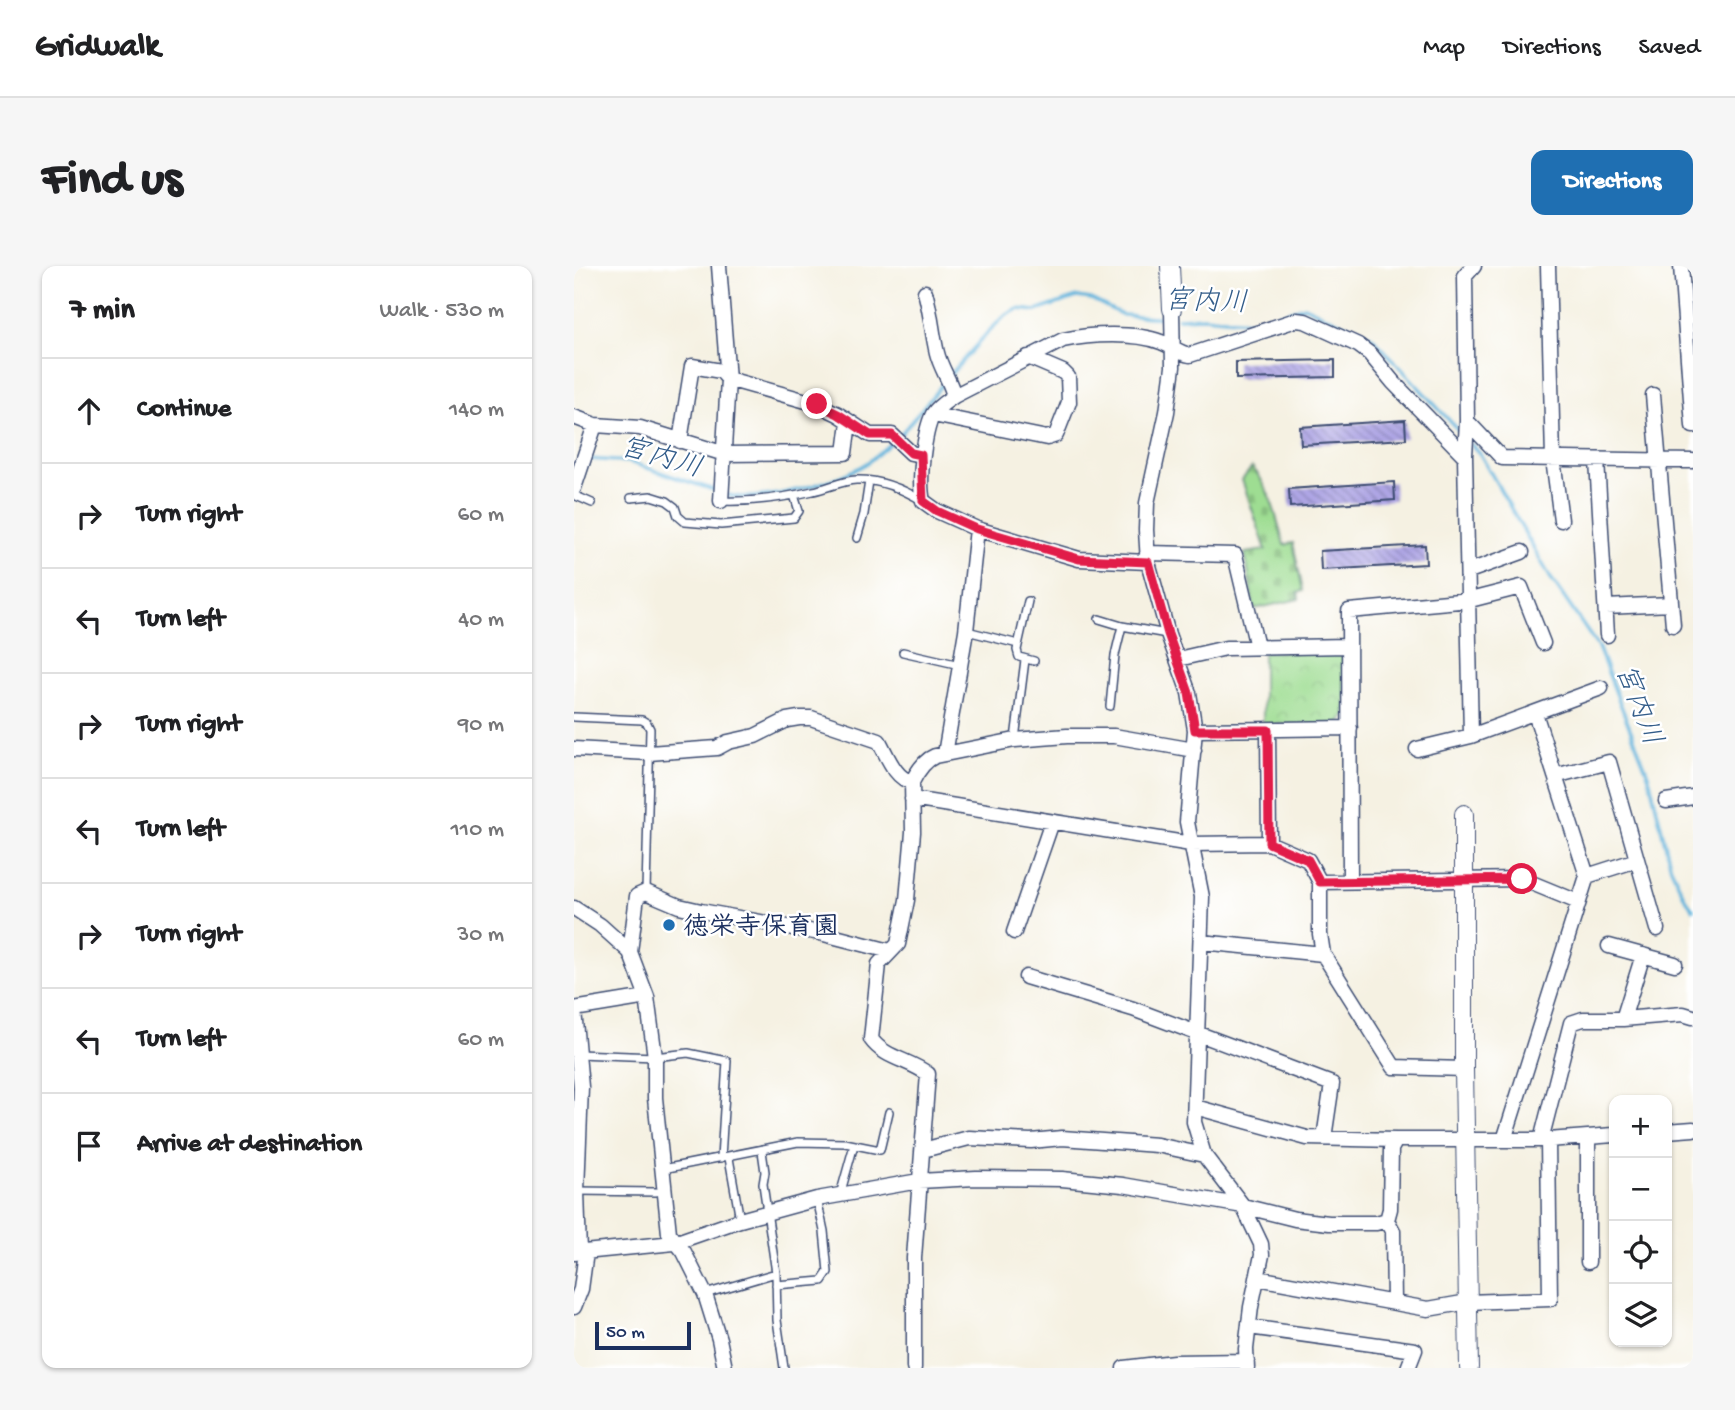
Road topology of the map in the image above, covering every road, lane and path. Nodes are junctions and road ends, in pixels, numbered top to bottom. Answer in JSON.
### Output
{"nodes":[{"id":1,"x":719,"y":266,"type":"edge"},
{"id":2,"x":1170,"y":266,"type":"edge"},
{"id":3,"x":1474,"y":266,"type":"edge"},
{"id":4,"x":1548,"y":266,"type":"edge"},
{"id":5,"x":1681,"y":266,"type":"edge"},
{"id":6,"x":925,"y":292,"type":"dead end"},
{"id":7,"x":1172,"y":317,"type":"joint"},
{"id":8,"x":1173,"y":348,"type":"junction"},
{"id":9,"x":1028,"y":357,"type":"junction"},
{"id":10,"x":728,"y":379,"type":"junction"},
{"id":11,"x":1653,"y":395,"type":"dead end"},
{"id":12,"x":954,"y":396,"type":"junction"},
{"id":13,"x":933,"y":415,"type":"junction"},
{"id":14,"x":574,"y":417,"type":"edge"},
{"id":15,"x":1467,"y":421,"type":"junction"},
{"id":16,"x":849,"y":422,"type":"junction"},
{"id":17,"x":594,"y":425,"type":"junction"},
{"id":18,"x":1693,"y":426,"type":"edge"},
{"id":19,"x":680,"y":440,"type":"junction"},
{"id":20,"x":725,"y":454,"type":"junction"},
{"id":21,"x":921,"y":455,"type":"junction"},
{"id":22,"x":1465,"y":456,"type":"junction"},
{"id":23,"x":1553,"y":460,"type":"junction"},
{"id":24,"x":1597,"y":460,"type":"junction"},
{"id":25,"x":1659,"y":460,"type":"junction"},
{"id":26,"x":1693,"y":461,"type":"edge"},
{"id":27,"x":869,"y":481,"type":"junction"},
{"id":28,"x":574,"y":488,"type":"edge"},
{"id":29,"x":574,"y":495,"type":"edge"},
{"id":30,"x":722,"y":495,"type":"joint"},
{"id":31,"x":794,"y":495,"type":"junction"},
{"id":32,"x":631,"y":498,"type":"dead end"},
{"id":33,"x":923,"y":501,"type":"junction"},
{"id":34,"x":592,"y":503,"type":"dead end"},
{"id":35,"x":1561,"y":520,"type":"dead end"},
{"id":36,"x":977,"y":529,"type":"junction"},
{"id":37,"x":857,"y":538,"type":"dead end"},
{"id":38,"x":1522,"y":552,"type":"dead end"},
{"id":39,"x":1148,"y":558,"type":"junction"},
{"id":40,"x":1469,"y":570,"type":"junction"},
{"id":41,"x":1470,"y":600,"type":"junction"},
{"id":42,"x":1028,"y":601,"type":"dead end"},
{"id":43,"x":1671,"y":604,"type":"junction"},
{"id":44,"x":1606,"y":607,"type":"junction"},
{"id":45,"x":1099,"y":618,"type":"dead end"},
{"id":46,"x":1673,"y":625,"type":"dead end"},
{"id":47,"x":1122,"y":626,"type":"junction"},
{"id":48,"x":966,"y":631,"type":"junction"},
{"id":49,"x":1168,"y":634,"type":"junction"},
{"id":50,"x":1608,"y":635,"type":"dead end"},
{"id":51,"x":1018,"y":644,"type":"junction"},
{"id":52,"x":1544,"y":644,"type":"dead end"},
{"id":53,"x":1349,"y":646,"type":"junction"},
{"id":54,"x":1256,"y":647,"type":"junction"},
{"id":55,"x":903,"y":652,"type":"dead end"},
{"id":56,"x":1178,"y":659,"type":"junction"},
{"id":57,"x":1025,"y":660,"type":"junction"},
{"id":58,"x":1034,"y":661,"type":"dead end"},
{"id":59,"x":960,"y":665,"type":"junction"},
{"id":60,"x":1601,"y":688,"type":"dead end"},
{"id":61,"x":1110,"y":706,"type":"dead end"},
{"id":62,"x":1535,"y":713,"type":"junction"},
{"id":63,"x":574,"y":717,"type":"edge"},
{"id":64,"x":1350,"y":728,"type":"junction"},
{"id":65,"x":1195,"y":730,"type":"junction"},
{"id":66,"x":1268,"y":730,"type":"junction"},
{"id":67,"x":1471,"y":736,"type":"junction"},
{"id":68,"x":1015,"y":740,"type":"junction"},
{"id":69,"x":574,"y":749,"type":"edge"},
{"id":70,"x":1417,"y":749,"type":"dead end"},
{"id":71,"x":1194,"y":750,"type":"junction"},
{"id":72,"x":649,"y":753,"type":"junction"},
{"id":73,"x":945,"y":754,"type":"junction"},
{"id":74,"x":1555,"y":776,"type":"junction"},
{"id":75,"x":912,"y":782,"type":"junction"},
{"id":76,"x":1693,"y":797,"type":"edge"},
{"id":77,"x":912,"y":799,"type":"junction"},
{"id":78,"x":1666,"y":801,"type":"dead end"},
{"id":79,"x":1464,"y":814,"type":"dead end"},
{"id":80,"x":1052,"y":822,"type":"junction"},
{"id":81,"x":1269,"y":843,"type":"junction"},
{"id":82,"x":1191,"y":844,"type":"junction"},
{"id":83,"x":1637,"y":860,"type":"junction"},
{"id":84,"x":1587,"y":876,"type":"junction"},
{"id":85,"x":1464,"y":880,"type":"junction"},
{"id":86,"x":1320,"y":882,"type":"junction"},
{"id":87,"x":1350,"y":882,"type":"junction"},
{"id":88,"x":646,"y":892,"type":"junction"},
{"id":89,"x":1578,"y":902,"type":"junction"},
{"id":90,"x":574,"y":908,"type":"edge"},
{"id":91,"x":1657,"y":929,"type":"dead end"},
{"id":92,"x":1014,"y":932,"type":"dead end"},
{"id":93,"x":1201,"y":942,"type":"junction"},
{"id":94,"x":1609,"y":946,"type":"dead end"},
{"id":95,"x":890,"y":951,"type":"junction"},
{"id":96,"x":630,"y":952,"type":"junction"},
{"id":97,"x":1324,"y":954,"type":"junction"},
{"id":98,"x":1643,"y":955,"type":"junction"},
{"id":99,"x":1675,"y":964,"type":"dead end"},
{"id":100,"x":1026,"y":977,"type":"dead end"},
{"id":101,"x":646,"y":997,"type":"junction"},
{"id":102,"x":574,"y":1010,"type":"edge"},
{"id":103,"x":1693,"y":1017,"type":"edge"},
{"id":104,"x":1623,"y":1019,"type":"junction"},
{"id":105,"x":1198,"y":1034,"type":"junction"},
{"id":106,"x":578,"y":1054,"type":"junction"},
{"id":107,"x":655,"y":1057,"type":"junction"},
{"id":108,"x":1464,"y":1069,"type":"junction"},
{"id":109,"x":578,"y":1087,"type":"edge"},
{"id":110,"x":1195,"y":1107,"type":"junction"},
{"id":111,"x":889,"y":1112,"type":"dead end"},
{"id":112,"x":1693,"y":1113,"type":"edge"},
{"id":113,"x":1692,"y":1129,"type":"edge"},
{"id":114,"x":1672,"y":1131,"type":"edge"},
{"id":115,"x":1609,"y":1135,"type":"edge"},
{"id":116,"x":1588,"y":1137,"type":"junction"},
{"id":117,"x":1324,"y":1138,"type":"junction"},
{"id":118,"x":1396,"y":1140,"type":"junction"},
{"id":119,"x":1466,"y":1140,"type":"junction"},
{"id":120,"x":1504,"y":1140,"type":"junction"},
{"id":121,"x":1544,"y":1140,"type":"junction"},
{"id":122,"x":854,"y":1145,"type":"junction"},
{"id":123,"x":923,"y":1150,"type":"junction"},
{"id":124,"x":762,"y":1151,"type":"junction"},
{"id":125,"x":1204,"y":1155,"type":"junction"},
{"id":126,"x":725,"y":1158,"type":"junction"},
{"id":127,"x":663,"y":1169,"type":"junction"},
{"id":128,"x":919,"y":1181,"type":"junction"},
{"id":129,"x":578,"y":1192,"type":"junction"},
{"id":130,"x":656,"y":1192,"type":"dead end"},
{"id":131,"x":840,"y":1195,"type":"junction"},
{"id":132,"x":817,"y":1199,"type":"junction"},
{"id":133,"x":1243,"y":1206,"type":"junction"},
{"id":134,"x":768,"y":1212,"type":"junction"},
{"id":135,"x":740,"y":1220,"type":"junction"},
{"id":136,"x":1387,"y":1220,"type":"junction"},
{"id":137,"x":674,"y":1243,"type":"junction"},
{"id":138,"x":579,"y":1253,"type":"edge"},
{"id":139,"x":1588,"y":1262,"type":"dead end"},
{"id":140,"x":776,"y":1273,"type":"junction"},
{"id":141,"x":1257,"y":1278,"type":"junction"},
{"id":142,"x":776,"y":1285,"type":"junction"},
{"id":143,"x":705,"y":1294,"type":"junction"},
{"id":144,"x":1394,"y":1302,"type":"junction"},
{"id":145,"x":1468,"y":1302,"type":"junction"},
{"id":146,"x":574,"y":1307,"type":"edge"},
{"id":147,"x":1249,"y":1327,"type":"junction"},
{"id":148,"x":1247,"y":1364,"type":"edge"},
{"id":149,"x":1186,"y":1365,"type":"edge"},
{"id":150,"x":724,"y":1368,"type":"edge"},
{"id":151,"x":784,"y":1368,"type":"edge"},
{"id":152,"x":914,"y":1368,"type":"edge"},
{"id":153,"x":1124,"y":1368,"type":"edge"},
{"id":154,"x":1408,"y":1368,"type":"edge"},
{"id":155,"x":1469,"y":1368,"type":"edge"}],
"edges":[{"from":1,"to":10,"type":"street"},
{"from":2,"to":7,"type":"street"},
{"from":3,"to":15,"type":"street"},
{"from":4,"to":23,"type":"street"},
{"from":5,"to":18,"type":"street"},
{"from":6,"to":12,"type":"street"},
{"from":7,"to":8,"type":"street"},
{"from":8,"to":9,"type":"street"},
{"from":8,"to":22,"type":"street"},
{"from":8,"to":39,"type":"street"},
{"from":9,"to":12,"type":"street"},
{"from":9,"to":13,"type":"street"},
{"from":10,"to":16,"type":"street"},
{"from":10,"to":19,"type":"street"},
{"from":10,"to":20,"type":"street"},
{"from":11,"to":25,"type":"street"},
{"from":12,"to":13,"type":"street"},
{"from":13,"to":21,"type":"street"},
{"from":14,"to":17,"type":"street"},
{"from":15,"to":22,"type":"street"},
{"from":15,"to":23,"type":"street"},
{"from":16,"to":20,"type":"street"},
{"from":16,"to":21,"type":"street"},
{"from":17,"to":19,"type":"street"},
{"from":17,"to":28,"type":"street"},
{"from":19,"to":20,"type":"street"},
{"from":20,"to":30,"type":"street"},
{"from":21,"to":33,"type":"street"},
{"from":22,"to":40,"type":"street"},
{"from":23,"to":24,"type":"street"},
{"from":23,"to":35,"type":"street"},
{"from":24,"to":25,"type":"street"},
{"from":24,"to":44,"type":"street"},
{"from":25,"to":26,"type":"street"},
{"from":25,"to":43,"type":"street"},
{"from":27,"to":31,"type":"lane"},
{"from":27,"to":33,"type":"lane"},
{"from":27,"to":37,"type":"lane"},
{"from":29,"to":34,"type":"lane"},
{"from":30,"to":31,"type":"lane"},
{"from":31,"to":32,"type":"lane"},
{"from":33,"to":36,"type":"street"},
{"from":36,"to":39,"type":"street"},
{"from":36,"to":48,"type":"street"},
{"from":38,"to":40,"type":"street"},
{"from":39,"to":49,"type":"street"},
{"from":39,"to":54,"type":"street"},
{"from":40,"to":41,"type":"street"},
{"from":41,"to":52,"type":"street"},
{"from":41,"to":53,"type":"street"},
{"from":41,"to":67,"type":"street"},
{"from":42,"to":51,"type":"lane"},
{"from":43,"to":44,"type":"street"},
{"from":43,"to":46,"type":"street"},
{"from":44,"to":50,"type":"street"},
{"from":45,"to":47,"type":"lane"},
{"from":47,"to":49,"type":"lane"},
{"from":47,"to":61,"type":"lane"},
{"from":48,"to":51,"type":"lane"},
{"from":48,"to":59,"type":"street"},
{"from":49,"to":56,"type":"street"},
{"from":51,"to":57,"type":"lane"},
{"from":53,"to":54,"type":"street"},
{"from":53,"to":64,"type":"street"},
{"from":54,"to":56,"type":"street"},
{"from":55,"to":59,"type":"lane"},
{"from":56,"to":65,"type":"street"},
{"from":57,"to":58,"type":"lane"},
{"from":57,"to":68,"type":"lane"},
{"from":59,"to":73,"type":"street"},
{"from":60,"to":62,"type":"street"},
{"from":62,"to":67,"type":"street"},
{"from":62,"to":74,"type":"street"},
{"from":63,"to":72,"type":"lane"},
{"from":64,"to":66,"type":"street"},
{"from":64,"to":87,"type":"street"},
{"from":65,"to":66,"type":"street"},
{"from":65,"to":71,"type":"street"},
{"from":66,"to":81,"type":"street"},
{"from":67,"to":70,"type":"street"},
{"from":68,"to":71,"type":"street"},
{"from":68,"to":73,"type":"street"},
{"from":69,"to":72,"type":"street"},
{"from":71,"to":82,"type":"street"},
{"from":72,"to":75,"type":"street"},
{"from":72,"to":88,"type":"lane"},
{"from":73,"to":75,"type":"street"},
{"from":74,"to":83,"type":"street"},
{"from":74,"to":84,"type":"street"},
{"from":75,"to":77,"type":"street"},
{"from":76,"to":78,"type":"street"},
{"from":77,"to":80,"type":"street"},
{"from":77,"to":95,"type":"street"},
{"from":79,"to":85,"type":"street"},
{"from":80,"to":82,"type":"street"},
{"from":80,"to":92,"type":"street"},
{"from":81,"to":82,"type":"street"},
{"from":81,"to":86,"type":"street"},
{"from":82,"to":93,"type":"street"},
{"from":83,"to":84,"type":"street"},
{"from":83,"to":91,"type":"street"},
{"from":84,"to":89,"type":"street"},
{"from":85,"to":87,"type":"street"},
{"from":85,"to":89,"type":"street"},
{"from":85,"to":108,"type":"street"},
{"from":86,"to":87,"type":"street"},
{"from":86,"to":97,"type":"street"},
{"from":88,"to":95,"type":"street"},
{"from":88,"to":96,"type":"street"},
{"from":89,"to":120,"type":"street"},
{"from":90,"to":96,"type":"street"},
{"from":93,"to":97,"type":"street"},
{"from":93,"to":105,"type":"street"},
{"from":94,"to":98,"type":"street"},
{"from":95,"to":123,"type":"street"},
{"from":96,"to":101,"type":"street"},
{"from":97,"to":108,"type":"street"},
{"from":98,"to":99,"type":"street"},
{"from":98,"to":104,"type":"street"},
{"from":100,"to":105,"type":"street"},
{"from":101,"to":102,"type":"street"},
{"from":101,"to":107,"type":"street"},
{"from":102,"to":106,"type":"street"},
{"from":103,"to":104,"type":"street"},
{"from":104,"to":121,"type":"street"},
{"from":105,"to":110,"type":"street"},
{"from":105,"to":117,"type":"street"},
{"from":106,"to":107,"type":"lane"},
{"from":106,"to":109,"type":"street"},
{"from":107,"to":126,"type":"lane"},
{"from":107,"to":127,"type":"street"},
{"from":108,"to":119,"type":"street"},
{"from":109,"to":129,"type":"street"},
{"from":110,"to":117,"type":"street"},
{"from":110,"to":125,"type":"street"},
{"from":111,"to":122,"type":"lane"},
{"from":112,"to":113,"type":"street"},
{"from":113,"to":114,"type":"street"},
{"from":115,"to":116,"type":"street"},
{"from":116,"to":121,"type":"street"},
{"from":116,"to":139,"type":"street"},
{"from":117,"to":118,"type":"street"},
{"from":118,"to":119,"type":"street"},
{"from":118,"to":136,"type":"street"},
{"from":119,"to":120,"type":"street"},
{"from":119,"to":145,"type":"street"},
{"from":120,"to":121,"type":"street"},
{"from":121,"to":145,"type":"street"},
{"from":122,"to":124,"type":"lane"},
{"from":122,"to":131,"type":"lane"},
{"from":123,"to":125,"type":"street"},
{"from":123,"to":128,"type":"street"},
{"from":124,"to":126,"type":"lane"},
{"from":124,"to":134,"type":"lane"},
{"from":125,"to":133,"type":"street"},
{"from":126,"to":127,"type":"lane"},
{"from":126,"to":135,"type":"lane"},
{"from":127,"to":137,"type":"street"},
{"from":128,"to":131,"type":"street"},
{"from":128,"to":133,"type":"street"},
{"from":128,"to":152,"type":"street"},
{"from":129,"to":130,"type":"lane"},
{"from":129,"to":138,"type":"street"},
{"from":131,"to":132,"type":"street"},
{"from":132,"to":134,"type":"street"},
{"from":132,"to":142,"type":"lane"},
{"from":133,"to":136,"type":"street"},
{"from":133,"to":141,"type":"street"},
{"from":134,"to":135,"type":"street"},
{"from":134,"to":140,"type":"lane"},
{"from":135,"to":137,"type":"street"},
{"from":136,"to":144,"type":"street"},
{"from":137,"to":138,"type":"street"},
{"from":137,"to":143,"type":"street"},
{"from":138,"to":146,"type":"street"},
{"from":140,"to":142,"type":"lane"},
{"from":140,"to":143,"type":"lane"},
{"from":141,"to":144,"type":"street"},
{"from":141,"to":147,"type":"street"},
{"from":142,"to":151,"type":"lane"},
{"from":143,"to":150,"type":"street"},
{"from":144,"to":145,"type":"street"},
{"from":145,"to":155,"type":"street"},
{"from":147,"to":148,"type":"street"},
{"from":147,"to":154,"type":"street"},
{"from":148,"to":149,"type":"street"},
{"from":149,"to":153,"type":"street"}]}
